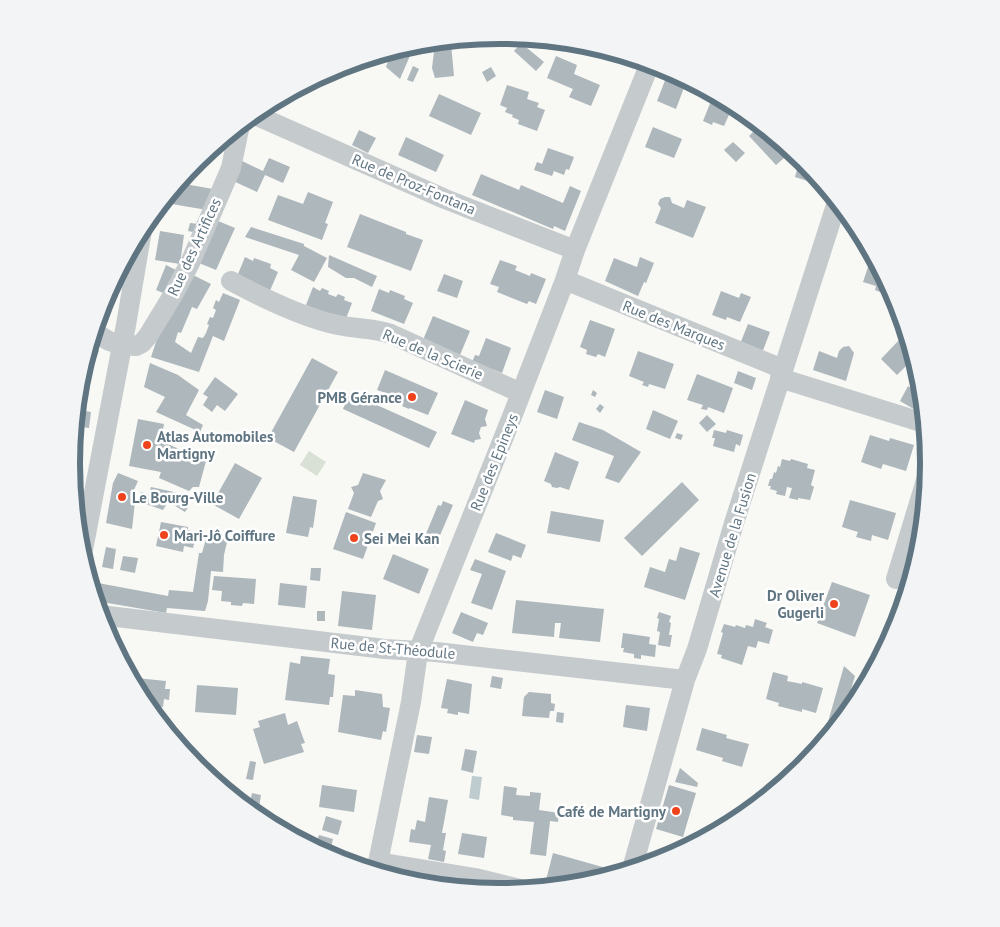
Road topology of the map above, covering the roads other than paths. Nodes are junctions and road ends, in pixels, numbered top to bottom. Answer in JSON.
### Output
{"nodes":[{"id":1,"x":647,"y":71,"type":"edge"},
{"id":2,"x":262,"y":118,"type":"edge"},
{"id":3,"x":238,"y":135,"type":"edge"},
{"id":4,"x":834,"y":210,"type":"edge"},
{"id":5,"x":575,"y":250,"type":"junction"},
{"id":6,"x":131,"y":264,"type":"edge"},
{"id":7,"x":565,"y":280,"type":"junction"},
{"id":8,"x":230,"y":281,"type":"dead end"},
{"id":9,"x":101,"y":336,"type":"edge"},
{"id":10,"x":122,"y":345,"type":"junction"},
{"id":11,"x":782,"y":374,"type":"junction"},
{"id":12,"x":521,"y":393,"type":"junction"},
{"id":13,"x":917,"y":421,"type":"edge"},
{"id":14,"x":917,"y":510,"type":"edge"},
{"id":15,"x":86,"y":533,"type":"edge"},
{"id":16,"x":896,"y":579,"type":"dead end"},
{"id":17,"x":109,"y":616,"type":"edge"},
{"id":18,"x":418,"y":652,"type":"junction"},
{"id":19,"x":685,"y":680,"type":"junction"},
{"id":20,"x":634,"y":861,"type":"edge"},
{"id":21,"x":377,"y":865,"type":"edge"},
{"id":22,"x":389,"y":868,"type":"edge"},
{"id":23,"x":495,"y":883,"type":"edge"}],
"edges":[{"from":1,"to":5,"type":"street","name":"Rue des Epineys"},
{"from":2,"to":5,"type":"street","name":"Rue de Proz-Fontana"},
{"from":3,"to":10,"type":"street","name":"Rue des Artifices"},
{"from":4,"to":11,"type":"street","name":"Avenue de la Fusion"},
{"from":5,"to":7,"type":"street","name":"Rue des Epineys"},
{"from":6,"to":10,"type":"street"},
{"from":7,"to":11,"type":"street","name":"Rue des Marques"},
{"from":7,"to":12,"type":"street","name":"Rue des Epineys"},
{"from":8,"to":12,"type":"street","name":"Rue de la Scierie"},
{"from":9,"to":10,"type":"street"},
{"from":10,"to":15,"type":"street"},
{"from":11,"to":13,"type":"street","name":"Rue des Marques"},
{"from":11,"to":19,"type":"street","name":"Avenue de la Fusion"},
{"from":12,"to":18,"type":"street","name":"Rue des Epineys"},
{"from":14,"to":16,"type":"street"},
{"from":17,"to":18,"type":"street","name":"Rue de St-Théodule"},
{"from":18,"to":19,"type":"street","name":"Rue de St-Théodule"},
{"from":18,"to":21,"type":"street","name":"Rue des Epineys"},
{"from":19,"to":20,"type":"street","name":"Avenue de la Fusion"},
{"from":22,"to":23,"type":"street"}]}
